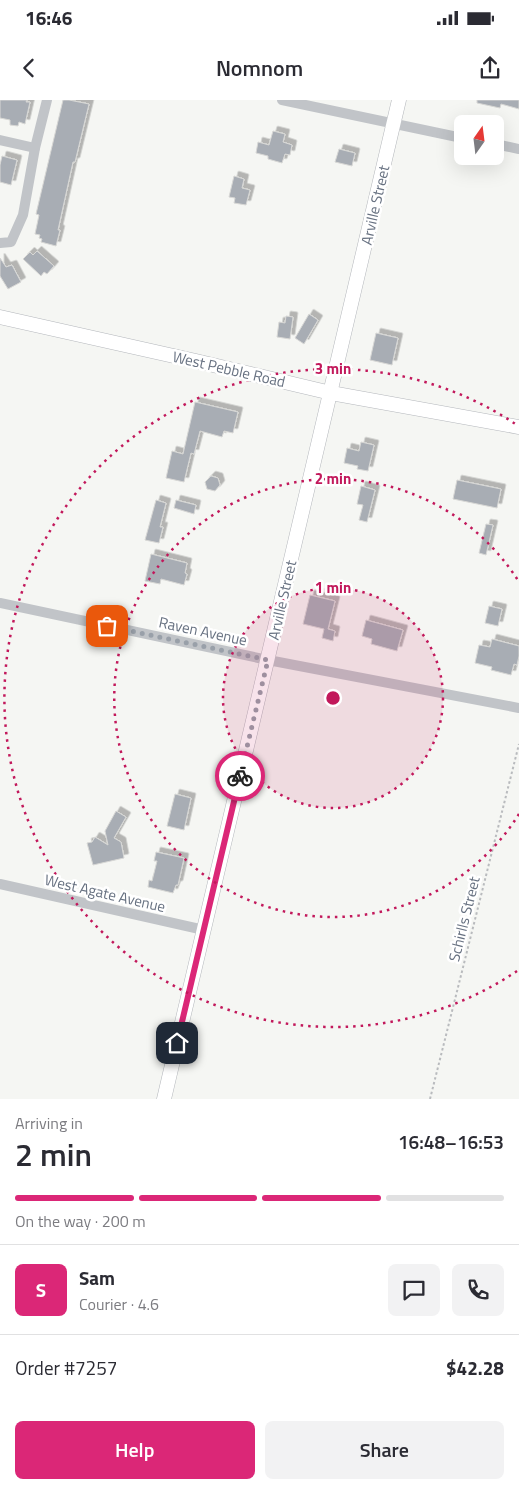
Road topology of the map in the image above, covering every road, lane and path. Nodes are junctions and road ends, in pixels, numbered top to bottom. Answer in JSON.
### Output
{"nodes":[{"id":1,"x":47,"y":100,"type":"edge"},
{"id":2,"x":282,"y":100,"type":"edge"},
{"id":3,"x":399,"y":100,"type":"edge"},
{"id":4,"x":394,"y":124,"type":"junction"},
{"id":5,"x":454,"y":136,"type":"edge"},
{"id":6,"x":0,"y":140,"type":"edge"},
{"id":7,"x":504,"y":146,"type":"edge"},
{"id":8,"x":35,"y":148,"type":"junction"},
{"id":9,"x":519,"y":149,"type":"edge"},
{"id":10,"x":0,"y":243,"type":"edge"},
{"id":11,"x":0,"y":317,"type":"edge"},
{"id":12,"x":330,"y":393,"type":"junction"},
{"id":13,"x":519,"y":427,"type":"edge"},
{"id":14,"x":0,"y":603,"type":"edge"},
{"id":15,"x":268,"y":660,"type":"junction"},
{"id":16,"x":519,"y":708,"type":"edge"},
{"id":17,"x":519,"y":744,"type":"edge"},
{"id":18,"x":0,"y":884,"type":"edge"},
{"id":19,"x":204,"y":930,"type":"junction"},
{"id":20,"x":164,"y":1099,"type":"edge"},
{"id":21,"x":430,"y":1099,"type":"edge"}],
"edges":[{"from":1,"to":8,"type":"street"},
{"from":2,"to":4,"type":"street"},
{"from":3,"to":4,"type":"street","name":"Arville Street"},
{"from":4,"to":5,"type":"street"},
{"from":4,"to":12,"type":"street","name":"Arville Street"},
{"from":6,"to":8,"type":"street"},
{"from":7,"to":9,"type":"street"},
{"from":8,"to":10,"type":"street"},
{"from":11,"to":12,"type":"street","name":"West Pebble Road"},
{"from":12,"to":13,"type":"street","name":"West Pebble Road"},
{"from":12,"to":15,"type":"street","name":"Arville Street"},
{"from":14,"to":15,"type":"street","name":"Raven Avenue"},
{"from":15,"to":16,"type":"street","name":"Raven Avenue"},
{"from":15,"to":19,"type":"street","name":"Arville Street"},
{"from":17,"to":21,"type":"path","name":"Schirlls Street"},
{"from":18,"to":19,"type":"street","name":"West Agate Avenue"},
{"from":19,"to":20,"type":"street","name":"Arville Street"}]}
